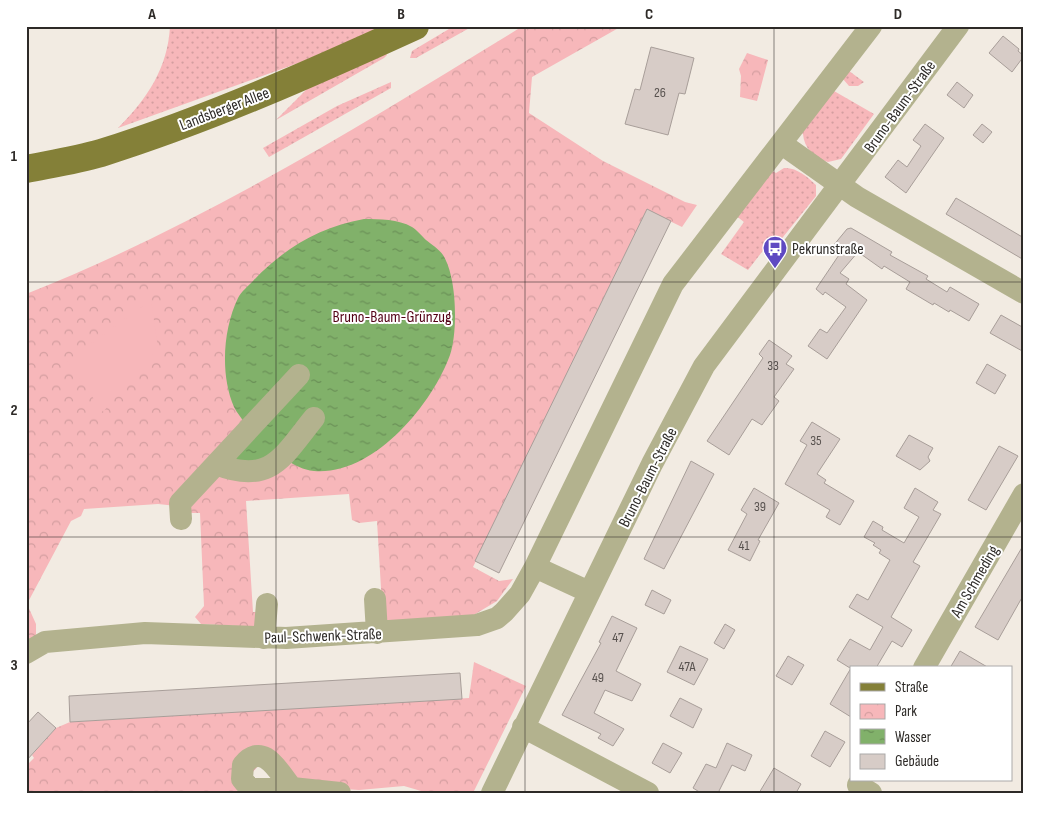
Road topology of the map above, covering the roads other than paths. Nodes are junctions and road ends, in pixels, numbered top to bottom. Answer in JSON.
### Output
{"nodes":[{"id":1,"x":415,"y":26,"type":"edge"},
{"id":2,"x":871,"y":26,"type":"edge"},
{"id":3,"x":958,"y":26,"type":"edge"},
{"id":4,"x":782,"y":144,"type":"junction"},
{"id":5,"x":26,"y":170,"type":"edge"},
{"id":6,"x":841,"y":185,"type":"junction"},
{"id":7,"x":1024,"y":294,"type":"edge"},
{"id":8,"x":299,"y":375,"type":"dead end"},
{"id":9,"x":314,"y":418,"type":"dead end"},
{"id":10,"x":216,"y":464,"type":"junction"},
{"id":11,"x":1024,"y":494,"type":"edge"},
{"id":12,"x":181,"y":519,"type":"dead end"},
{"id":13,"x":536,"y":567,"type":"junction"},
{"id":14,"x":590,"y":592,"type":"junction"},
{"id":15,"x":375,"y":599,"type":"dead end"},
{"id":16,"x":267,"y":604,"type":"dead end"},
{"id":17,"x":377,"y":633,"type":"junction"},
{"id":18,"x":264,"y":638,"type":"junction"},
{"id":19,"x":26,"y":653,"type":"edge"},
{"id":20,"x":925,"y":666,"type":"edge"},
{"id":21,"x":524,"y":728,"type":"junction"},
{"id":22,"x":292,"y":788,"type":"dead end"},
{"id":23,"x":340,"y":793,"type":"edge"},
{"id":24,"x":492,"y":793,"type":"edge"},
{"id":25,"x":648,"y":793,"type":"edge"}],
"edges":[{"from":1,"to":5,"type":"main road","name":"Landsberger Allee"},
{"from":2,"to":4,"type":"street"},
{"from":3,"to":6,"type":"street","name":"Bruno-Baum-Straße"},
{"from":4,"to":6,"type":"street"},
{"from":4,"to":13,"type":"street"},
{"from":6,"to":7,"type":"street"},
{"from":6,"to":14,"type":"street","name":"Bruno-Baum-Straße"},
{"from":8,"to":10,"type":"street"},
{"from":9,"to":10,"type":"street"},
{"from":10,"to":12,"type":"street"},
{"from":11,"to":20,"type":"street","name":"Am Schmeding"},
{"from":13,"to":14,"type":"street"},
{"from":13,"to":17,"type":"street","name":"Paul-Schwenk-Straße"},
{"from":14,"to":21,"type":"street","name":"Bruno-Baum-Straße"},
{"from":15,"to":17,"type":"street"},
{"from":16,"to":18,"type":"street"},
{"from":17,"to":18,"type":"street","name":"Paul-Schwenk-Straße"},
{"from":18,"to":19,"type":"street","name":"Paul-Schwenk-Straße"},
{"from":21,"to":24,"type":"street","name":"Bruno-Baum-Straße"},
{"from":21,"to":25,"type":"street"},
{"from":22,"to":23,"type":"street"}]}
